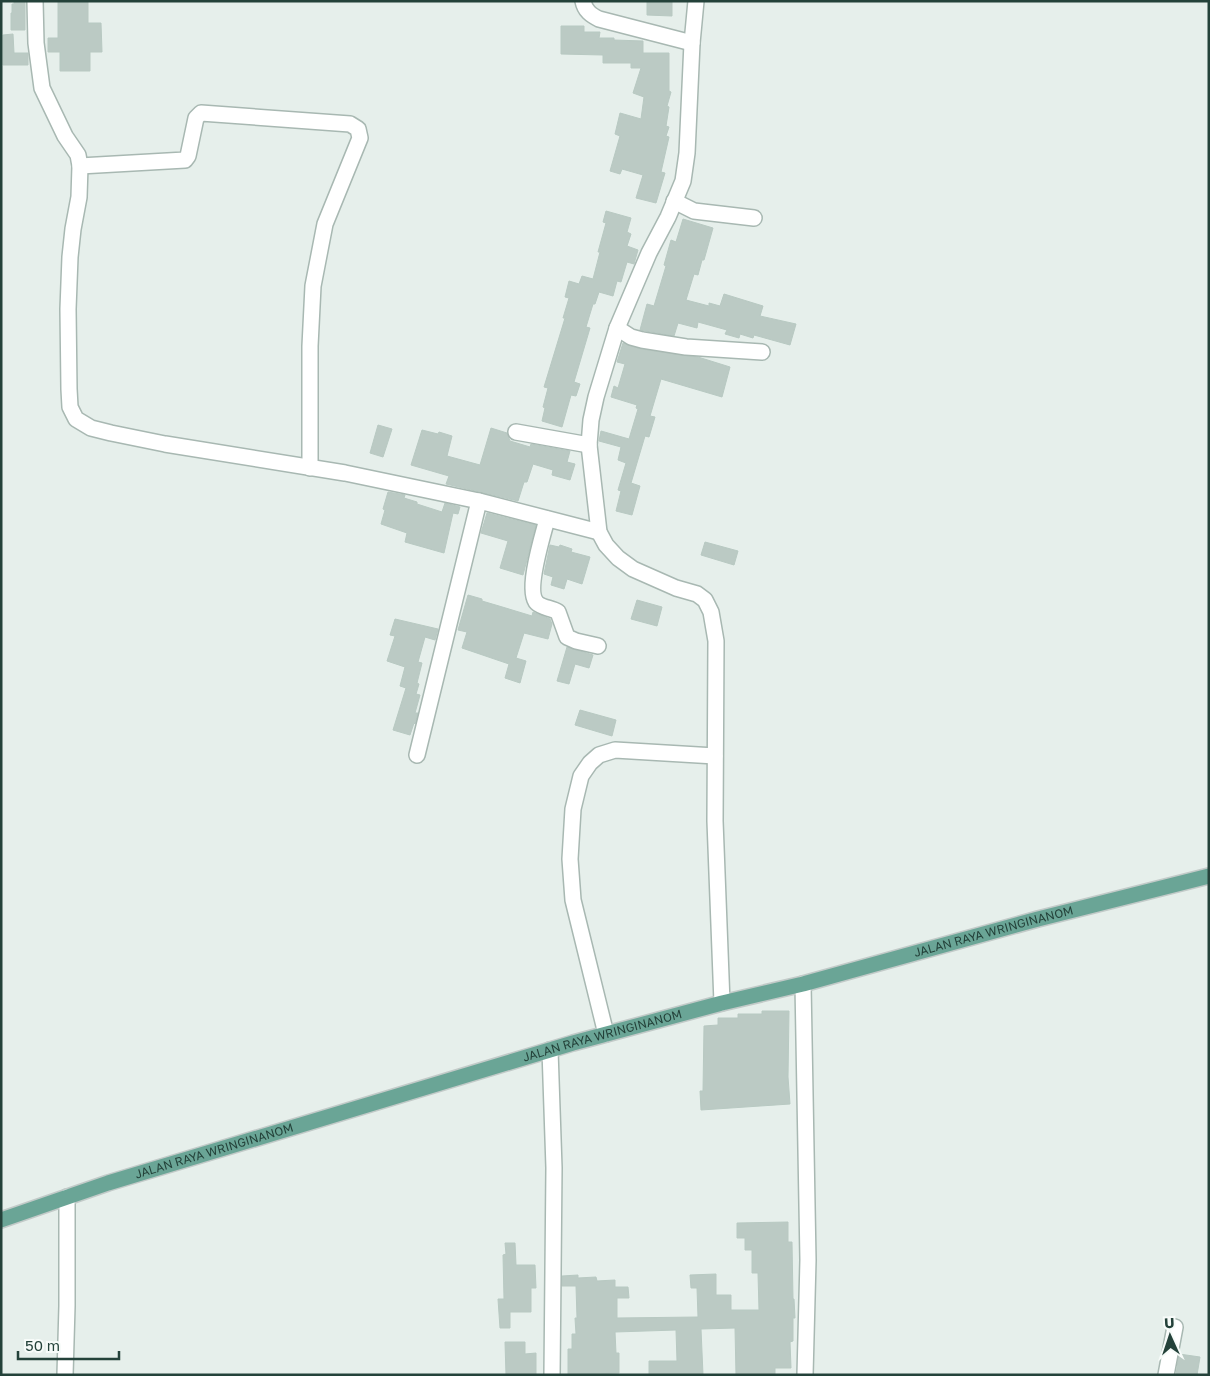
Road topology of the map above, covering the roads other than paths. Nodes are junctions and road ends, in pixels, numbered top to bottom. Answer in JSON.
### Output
{"nodes":[{"id":1,"x":34,"y":1,"type":"edge"},
{"id":2,"x":583,"y":1,"type":"edge"},
{"id":3,"x":696,"y":1,"type":"edge"},
{"id":4,"x":692,"y":43,"type":"junction"},
{"id":5,"x":80,"y":166,"type":"junction"},
{"id":6,"x":674,"y":201,"type":"junction"},
{"id":7,"x":754,"y":218,"type":"dead end"},
{"id":8,"x":617,"y":328,"type":"junction"},
{"id":9,"x":762,"y":352,"type":"dead end"},
{"id":10,"x":516,"y":432,"type":"dead end"},
{"id":11,"x":589,"y":445,"type":"junction"},
{"id":12,"x":310,"y":468,"type":"junction"},
{"id":13,"x":478,"y":501,"type":"junction"},
{"id":14,"x":547,"y":519,"type":"junction"},
{"id":15,"x":598,"y":532,"type":"junction"},
{"id":16,"x":598,"y":646,"type":"dead end"},
{"id":17,"x":417,"y":755,"type":"dead end"},
{"id":18,"x":715,"y":756,"type":"junction"},
{"id":19,"x":1209,"y":876,"type":"edge"},
{"id":20,"x":804,"y":984,"type":"junction"},
{"id":21,"x":722,"y":1003,"type":"junction"},
{"id":22,"x":606,"y":1034,"type":"junction"},
{"id":23,"x":550,"y":1050,"type":"junction"},
{"id":24,"x":67,"y":1197,"type":"junction"},
{"id":25,"x":1,"y":1220,"type":"edge"},
{"id":26,"x":1174,"y":1327,"type":"dead end"},
{"id":27,"x":65,"y":1375,"type":"edge"},
{"id":28,"x":552,"y":1375,"type":"edge"},
{"id":29,"x":805,"y":1375,"type":"edge"},
{"id":30,"x":1166,"y":1375,"type":"edge"}],
"edges":[{"from":1,"to":5,"type":"street"},
{"from":2,"to":4,"type":"street"},
{"from":3,"to":4,"type":"street"},
{"from":4,"to":6,"type":"street"},
{"from":5,"to":12,"type":"street"},
{"from":5,"to":12,"type":"street"},
{"from":6,"to":7,"type":"street"},
{"from":6,"to":8,"type":"street"},
{"from":8,"to":9,"type":"street"},
{"from":8,"to":11,"type":"street"},
{"from":10,"to":11,"type":"street"},
{"from":11,"to":15,"type":"street"},
{"from":12,"to":13,"type":"street"},
{"from":13,"to":14,"type":"street"},
{"from":13,"to":17,"type":"street"},
{"from":14,"to":15,"type":"street"},
{"from":14,"to":16,"type":"street"},
{"from":15,"to":18,"type":"street"},
{"from":18,"to":21,"type":"street"},
{"from":18,"to":22,"type":"street"},
{"from":19,"to":20,"type":"main road","name":"JALAN RAYA WRINGINANOM"},
{"from":20,"to":21,"type":"main road","name":"JALAN RAYA WRINGINANOM"},
{"from":20,"to":29,"type":"street"},
{"from":21,"to":22,"type":"main road","name":"JALAN RAYA WRINGINANOM"},
{"from":22,"to":23,"type":"main road","name":"JALAN RAYA WRINGINANOM"},
{"from":23,"to":24,"type":"main road","name":"JALAN RAYA WRINGINANOM"},
{"from":23,"to":28,"type":"street"},
{"from":24,"to":25,"type":"main road","name":"JALAN RAYA WRINGINANOM"},
{"from":24,"to":27,"type":"street"},
{"from":26,"to":30,"type":"street"}]}
